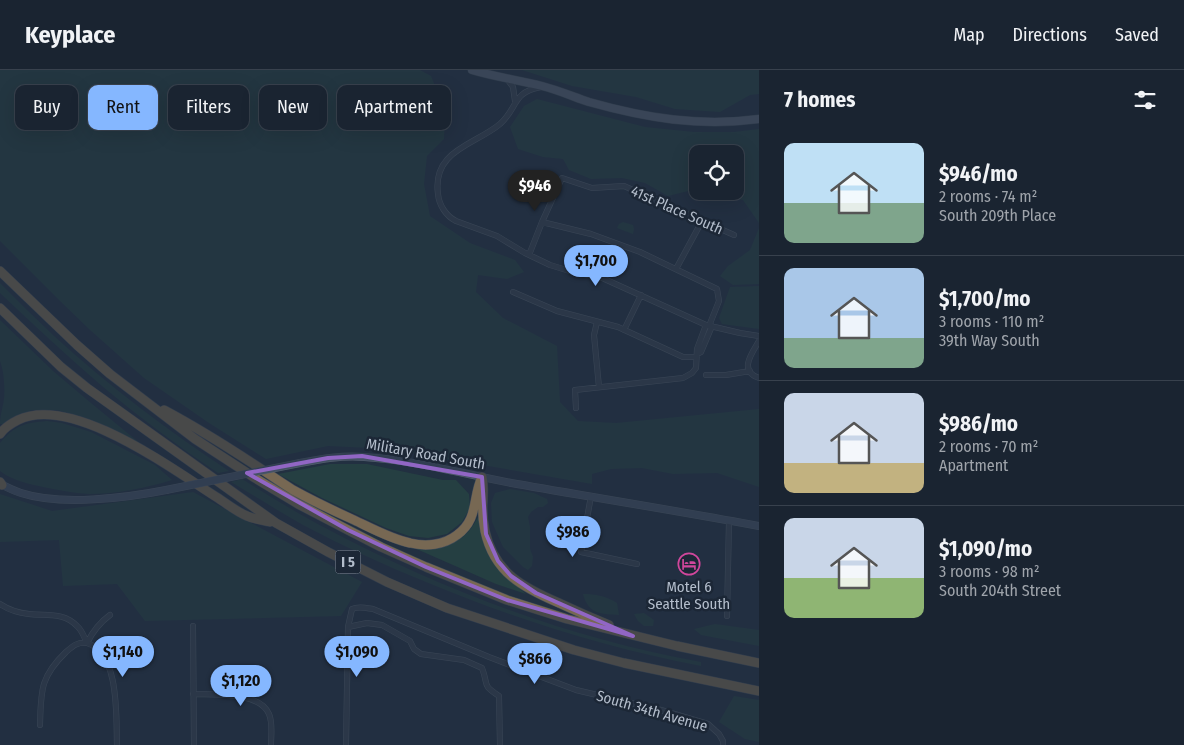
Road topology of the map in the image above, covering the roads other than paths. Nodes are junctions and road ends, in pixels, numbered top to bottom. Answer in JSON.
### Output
{"nodes":[{"id":1,"x":472,"y":70,"type":"edge"},
{"id":2,"x":507,"y":78,"type":"junction"},
{"id":3,"x":543,"y":86,"type":"junction"},
{"id":4,"x":515,"y":101,"type":"junction"},
{"id":5,"x":759,"y":119,"type":"edge"},
{"id":6,"x":702,"y":221,"type":"junction"},
{"id":7,"x":542,"y":222,"type":"junction"},
{"id":8,"x":734,"y":235,"type":"dead end"},
{"id":9,"x":529,"y":255,"type":"junction"},
{"id":10,"x":676,"y":269,"type":"junction"},
{"id":11,"x":0,"y":270,"type":"edge"},
{"id":12,"x":513,"y":292,"type":"dead end"},
{"id":13,"x":641,"y":295,"type":"junction"},
{"id":14,"x":0,"y":308,"type":"edge"},
{"id":15,"x":597,"y":322,"type":"junction"},
{"id":16,"x":709,"y":326,"type":"junction"},
{"id":17,"x":624,"y":330,"type":"junction"},
{"id":18,"x":759,"y":336,"type":"edge"},
{"id":19,"x":759,"y":341,"type":"edge"},
{"id":20,"x":697,"y":355,"type":"junction"},
{"id":21,"x":750,"y":371,"type":"junction"},
{"id":22,"x":706,"y":375,"type":"dead end"},
{"id":23,"x":759,"y":378,"type":"edge"},
{"id":24,"x":599,"y":387,"type":"junction"},
{"id":25,"x":139,"y":396,"type":"junction"},
{"id":26,"x":576,"y":408,"type":"dead end"},
{"id":27,"x":0,"y":434,"type":"edge"},
{"id":28,"x":482,"y":477,"type":"junction"},
{"id":29,"x":1,"y":484,"type":"edge"},
{"id":30,"x":591,"y":496,"type":"junction"},
{"id":31,"x":729,"y":521,"type":"junction"},
{"id":32,"x":276,"y":523,"type":"junction"},
{"id":33,"x":759,"y":526,"type":"edge"},
{"id":34,"x":637,"y":564,"type":"dead end"},
{"id":35,"x":0,"y":604,"type":"edge"},
{"id":36,"x":110,"y":615,"type":"dead end"},
{"id":37,"x":728,"y":616,"type":"dead end"},
{"id":38,"x":193,"y":626,"type":"dead end"},
{"id":39,"x":348,"y":627,"type":"junction"},
{"id":40,"x":633,"y":636,"type":"junction"},
{"id":41,"x":87,"y":642,"type":"junction"},
{"id":42,"x":759,"y":663,"type":"edge"},
{"id":43,"x":759,"y":691,"type":"edge"},
{"id":44,"x":193,"y":694,"type":"junction"},
{"id":45,"x":40,"y":725,"type":"dead end"},
{"id":46,"x":722,"y":743,"type":"edge"},
{"id":47,"x":117,"y":745,"type":"edge"},
{"id":48,"x":194,"y":745,"type":"edge"},
{"id":49,"x":271,"y":745,"type":"edge"},
{"id":50,"x":346,"y":745,"type":"edge"},
{"id":51,"x":500,"y":745,"type":"edge"}],
"edges":[{"from":1,"to":2,"type":"main road"},
{"from":2,"to":3,"type":"main road"},
{"from":2,"to":4,"type":"street"},
{"from":3,"to":4,"type":"street"},
{"from":3,"to":5,"type":"main road"},
{"from":4,"to":9,"type":"street"},
{"from":6,"to":7,"type":"street","name":"41st Place South"},
{"from":6,"to":8,"type":"street","name":"41st Place South"},
{"from":6,"to":10,"type":"street"},
{"from":7,"to":9,"type":"street"},
{"from":7,"to":10,"type":"street"},
{"from":9,"to":13,"type":"street"},
{"from":10,"to":16,"type":"street"},
{"from":11,"to":25,"type":"highway","number":"I 5"},
{"from":12,"to":15,"type":"street"},
{"from":13,"to":16,"type":"street"},
{"from":13,"to":17,"type":"street"},
{"from":14,"to":32,"type":"highway","number":"I 5"},
{"from":15,"to":17,"type":"street"},
{"from":15,"to":24,"type":"street"},
{"from":16,"to":18,"type":"street"},
{"from":16,"to":20,"type":"street"},
{"from":17,"to":20,"type":"street"},
{"from":19,"to":21,"type":"street"},
{"from":20,"to":24,"type":"street"},
{"from":21,"to":22,"type":"street"},
{"from":21,"to":23,"type":"street"},
{"from":24,"to":26,"type":"street"},
{"from":25,"to":28,"type":"highway"},
{"from":25,"to":40,"type":"highway","number":"I 5"},
{"from":27,"to":32,"type":"highway"},
{"from":28,"to":29,"type":"main road","name":"Military Road South","bridge":true},
{"from":28,"to":30,"type":"main road","name":"Military Road South"},
{"from":28,"to":40,"type":"highway"},
{"from":30,"to":31,"type":"main road","name":"Military Road South"},
{"from":30,"to":34,"type":"street"},
{"from":31,"to":33,"type":"main road","name":"Military Road South"},
{"from":31,"to":37,"type":"street"},
{"from":32,"to":43,"type":"highway","number":"I 5"},
{"from":35,"to":41,"type":"street"},
{"from":36,"to":41,"type":"street"},
{"from":38,"to":44,"type":"street"},
{"from":39,"to":46,"type":"street","name":"South 34th Avenue"},
{"from":39,"to":50,"type":"street"},
{"from":39,"to":51,"type":"street"},
{"from":40,"to":42,"type":"highway","number":"I 5"},
{"from":41,"to":45,"type":"street"},
{"from":41,"to":47,"type":"street"},
{"from":44,"to":48,"type":"street"},
{"from":44,"to":49,"type":"street"}]}
